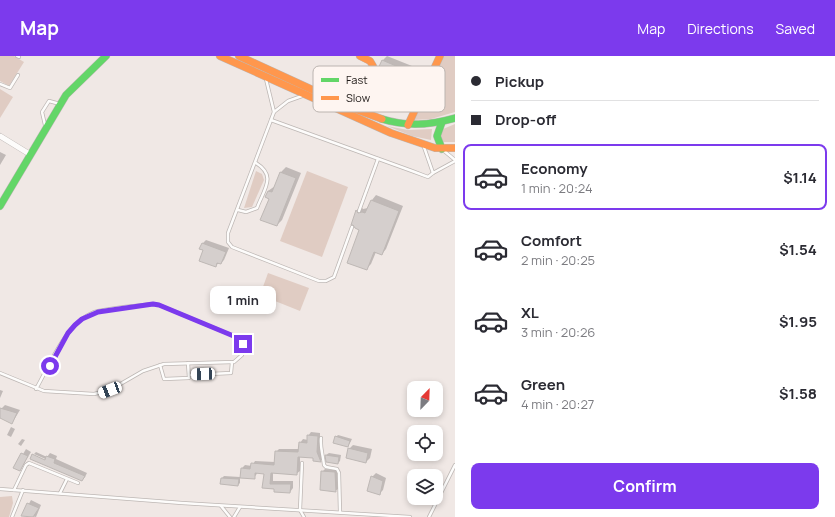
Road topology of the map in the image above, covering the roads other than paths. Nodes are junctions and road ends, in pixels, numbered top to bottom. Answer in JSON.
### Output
{"nodes":[{"id":1,"x":106,"y":56,"type":"edge"},
{"id":2,"x":220,"y":56,"type":"edge"},
{"id":3,"x":239,"y":56,"type":"edge"},
{"id":4,"x":360,"y":56,"type":"edge"},
{"id":5,"x":440,"y":56,"type":"edge"},
{"id":6,"x":373,"y":66,"type":"edge"},
{"id":7,"x":435,"y":66,"type":"edge"},
{"id":8,"x":18,"y":75,"type":"dead end"},
{"id":9,"x":265,"y":77,"type":"junction"},
{"id":10,"x":0,"y":84,"type":"edge"},
{"id":11,"x":313,"y":89,"type":"edge"},
{"id":12,"x":304,"y":95,"type":"junction"},
{"id":13,"x":313,"y":99,"type":"edge"},
{"id":14,"x":60,"y":104,"type":"junction"},
{"id":15,"x":274,"y":112,"type":"junction"},
{"id":16,"x":343,"y":112,"type":"edge"},
{"id":17,"x":364,"y":112,"type":"edge"},
{"id":18,"x":414,"y":112,"type":"edge"},
{"id":19,"x":455,"y":118,"type":"edge"},
{"id":20,"x":272,"y":120,"type":"junction"},
{"id":21,"x":442,"y":122,"type":"junction"},
{"id":22,"x":408,"y":125,"type":"junction"},
{"id":23,"x":48,"y":126,"type":"junction"},
{"id":24,"x":0,"y":136,"type":"edge"},
{"id":25,"x":423,"y":144,"type":"junction"},
{"id":26,"x":455,"y":148,"type":"edge"},
{"id":27,"x":442,"y":149,"type":"junction"},
{"id":28,"x":31,"y":155,"type":"junction"},
{"id":29,"x":378,"y":159,"type":"junction"},
{"id":30,"x":455,"y":160,"type":"edge"},
{"id":31,"x":256,"y":162,"type":"junction"},
{"id":32,"x":433,"y":174,"type":"junction"},
{"id":33,"x":0,"y":206,"type":"edge"},
{"id":34,"x":238,"y":210,"type":"junction"},
{"id":35,"x":359,"y":211,"type":"dead end"},
{"id":36,"x":352,"y":227,"type":"dead end"},
{"id":37,"x":232,"y":362,"type":"junction"},
{"id":38,"x":188,"y":363,"type":"junction"},
{"id":39,"x":160,"y":365,"type":"junction"},
{"id":40,"x":0,"y":373,"type":"edge"},
{"id":41,"x":189,"y":375,"type":"junction"},
{"id":42,"x":36,"y":389,"type":"junction"},
{"id":43,"x":321,"y":438,"type":"dead end"},
{"id":44,"x":302,"y":463,"type":"dead end"},
{"id":45,"x":455,"y":465,"type":"edge"},
{"id":46,"x":67,"y":479,"type":"junction"},
{"id":47,"x":78,"y":483,"type":"dead end"},
{"id":48,"x":0,"y":489,"type":"edge"},
{"id":49,"x":14,"y":490,"type":"junction"},
{"id":50,"x":23,"y":490,"type":"junction"},
{"id":51,"x":60,"y":493,"type":"junction"},
{"id":52,"x":221,"y":506,"type":"junction"},
{"id":53,"x":240,"y":507,"type":"junction"},
{"id":54,"x":300,"y":510,"type":"junction"},
{"id":55,"x":340,"y":512,"type":"junction"},
{"id":56,"x":12,"y":517,"type":"edge"},
{"id":57,"x":230,"y":517,"type":"edge"},
{"id":58,"x":234,"y":517,"type":"edge"},
{"id":59,"x":304,"y":517,"type":"edge"},
{"id":60,"x":410,"y":517,"type":"edge"},
{"id":61,"x":428,"y":517,"type":"edge"}],
"edges":[{"from":1,"to":14,"type":"main road"},
{"from":2,"to":9,"type":"main road"},
{"from":3,"to":11,"type":"main road"},
{"from":4,"to":6,"type":"main road"},
{"from":5,"to":7,"type":"main road"},
{"from":8,"to":10,"type":"lane"},
{"from":9,"to":12,"type":"main road"},
{"from":9,"to":15,"type":"lane"},
{"from":12,"to":13,"type":"main road"},
{"from":12,"to":15,"type":"lane"},
{"from":14,"to":23,"type":"main road"},
{"from":14,"to":23,"type":"lane"},
{"from":15,"to":20,"type":"lane"},
{"from":16,"to":25,"type":"main road"},
{"from":17,"to":22,"type":"main road"},
{"from":18,"to":22,"type":"main road"},
{"from":19,"to":21,"type":"main road"},
{"from":20,"to":29,"type":"lane"},
{"from":20,"to":31,"type":"lane"},
{"from":21,"to":22,"type":"main road"},
{"from":21,"to":27,"type":"main road"},
{"from":23,"to":28,"type":"main road"},
{"from":24,"to":28,"type":"street"},
{"from":25,"to":27,"type":"main road"},
{"from":25,"to":32,"type":"lane"},
{"from":26,"to":27,"type":"main road"},
{"from":27,"to":30,"type":"lane"},
{"from":28,"to":33,"type":"main road"},
{"from":29,"to":32,"type":"lane"},
{"from":29,"to":35,"type":"lane"},
{"from":30,"to":32,"type":"lane"},
{"from":31,"to":34,"type":"lane"},
{"from":31,"to":34,"type":"lane"},
{"from":34,"to":36,"type":"lane"},
{"from":37,"to":38,"type":"lane"},
{"from":37,"to":41,"type":"lane"},
{"from":37,"to":42,"type":"lane"},
{"from":38,"to":39,"type":"lane"},
{"from":38,"to":41,"type":"lane"},
{"from":39,"to":41,"type":"lane"},
{"from":39,"to":42,"type":"lane"},
{"from":40,"to":42,"type":"lane"},
{"from":43,"to":55,"type":"lane"},
{"from":44,"to":54,"type":"lane"},
{"from":45,"to":61,"type":"lane"},
{"from":46,"to":47,"type":"lane"},
{"from":46,"to":49,"type":"lane"},
{"from":46,"to":51,"type":"lane"},
{"from":48,"to":49,"type":"lane"},
{"from":49,"to":50,"type":"lane"},
{"from":50,"to":51,"type":"lane"},
{"from":50,"to":56,"type":"lane"},
{"from":51,"to":52,"type":"lane"},
{"from":52,"to":53,"type":"lane"},
{"from":52,"to":57,"type":"lane"},
{"from":53,"to":54,"type":"lane"},
{"from":53,"to":58,"type":"lane"},
{"from":54,"to":55,"type":"lane"},
{"from":54,"to":59,"type":"lane"},
{"from":55,"to":60,"type":"lane"}]}
